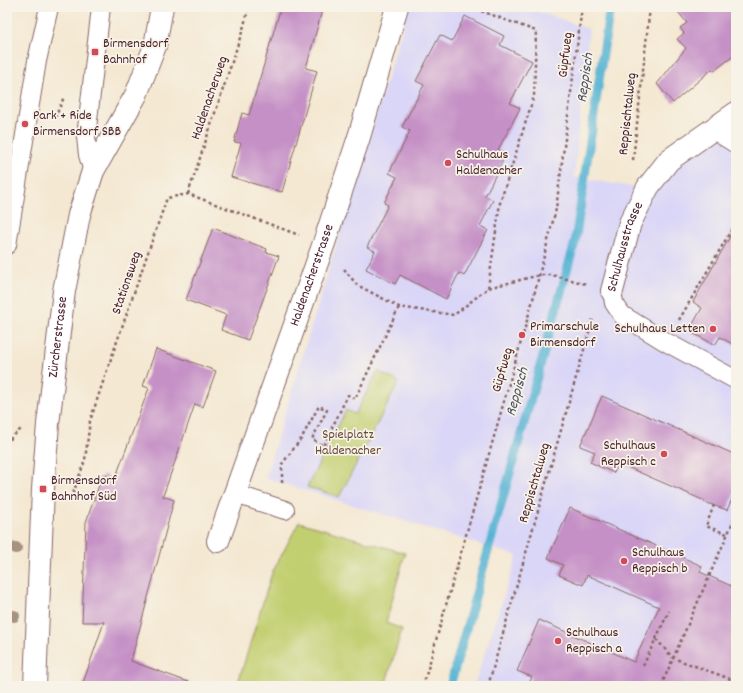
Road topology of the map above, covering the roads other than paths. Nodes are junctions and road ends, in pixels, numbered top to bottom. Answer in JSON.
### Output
{"nodes":[{"id":1,"x":49,"y":7,"type":"edge"},
{"id":2,"x":101,"y":7,"type":"edge"},
{"id":3,"x":162,"y":7,"type":"edge"},
{"id":4,"x":397,"y":7,"type":"edge"},
{"id":5,"x":736,"y":113,"type":"edge"},
{"id":6,"x":712,"y":129,"type":"junction"},
{"id":7,"x":736,"y":144,"type":"edge"},
{"id":8,"x":93,"y":171,"type":"junction"},
{"id":9,"x":7,"y":245,"type":"edge"},
{"id":10,"x":612,"y":291,"type":"joint"},
{"id":11,"x":736,"y":380,"type":"edge"},
{"id":12,"x":235,"y":494,"type":"junction"},
{"id":13,"x":280,"y":509,"type":"road end"},
{"id":14,"x":218,"y":541,"type":"dead end"},
{"id":15,"x":35,"y":686,"type":"edge"}],
"edges":[{"from":1,"to":9,"type":"lane"},
{"from":2,"to":8,"type":"lane"},
{"from":3,"to":8,"type":"street","name":"Zürcherstrasse"},
{"from":4,"to":12,"type":"street","name":"Haldenacherstrasse"},
{"from":5,"to":6,"type":"street","name":"Schulhausstrasse"},
{"from":6,"to":7,"type":"lane"},
{"from":6,"to":10,"type":"street","name":"Schulhausstrasse"},
{"from":8,"to":15,"type":"street","name":"Zürcherstrasse"},
{"from":10,"to":11,"type":"lane","name":"Schulhausstrasse"},
{"from":12,"to":13,"type":"lane"},
{"from":12,"to":14,"type":"street","name":"Haldenacherstrasse"}]}
